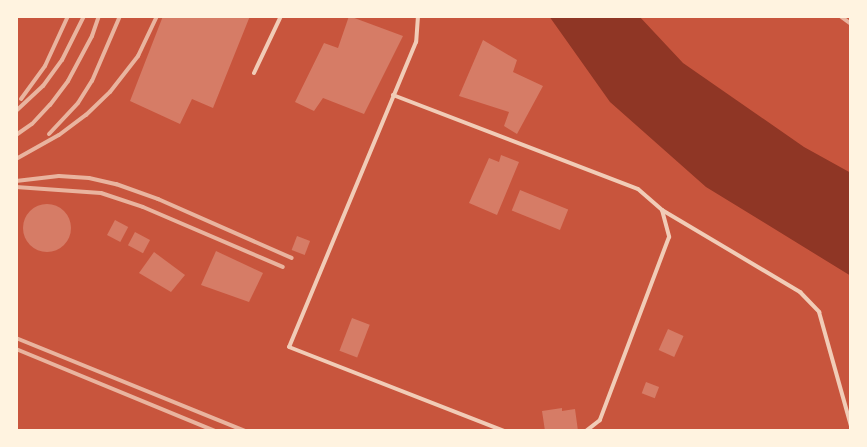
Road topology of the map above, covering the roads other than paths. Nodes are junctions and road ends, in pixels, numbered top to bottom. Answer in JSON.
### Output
{"nodes":[{"id":1,"x":281,"y":16,"type":"edge"},
{"id":2,"x":418,"y":16,"type":"edge"},
{"id":3,"x":254,"y":73,"type":"dead end"},
{"id":4,"x":393,"y":95,"type":"junction"},
{"id":5,"x":662,"y":210,"type":"junction"},
{"id":6,"x":851,"y":426,"type":"edge"},
{"id":7,"x":505,"y":431,"type":"edge"},
{"id":8,"x":586,"y":431,"type":"edge"}],
"edges":[{"from":1,"to":3,"type":"lane"},
{"from":2,"to":4,"type":"lane"},
{"from":4,"to":5,"type":"lane"},
{"from":4,"to":7,"type":"lane"},
{"from":5,"to":6,"type":"lane"},
{"from":5,"to":8,"type":"lane"}]}
